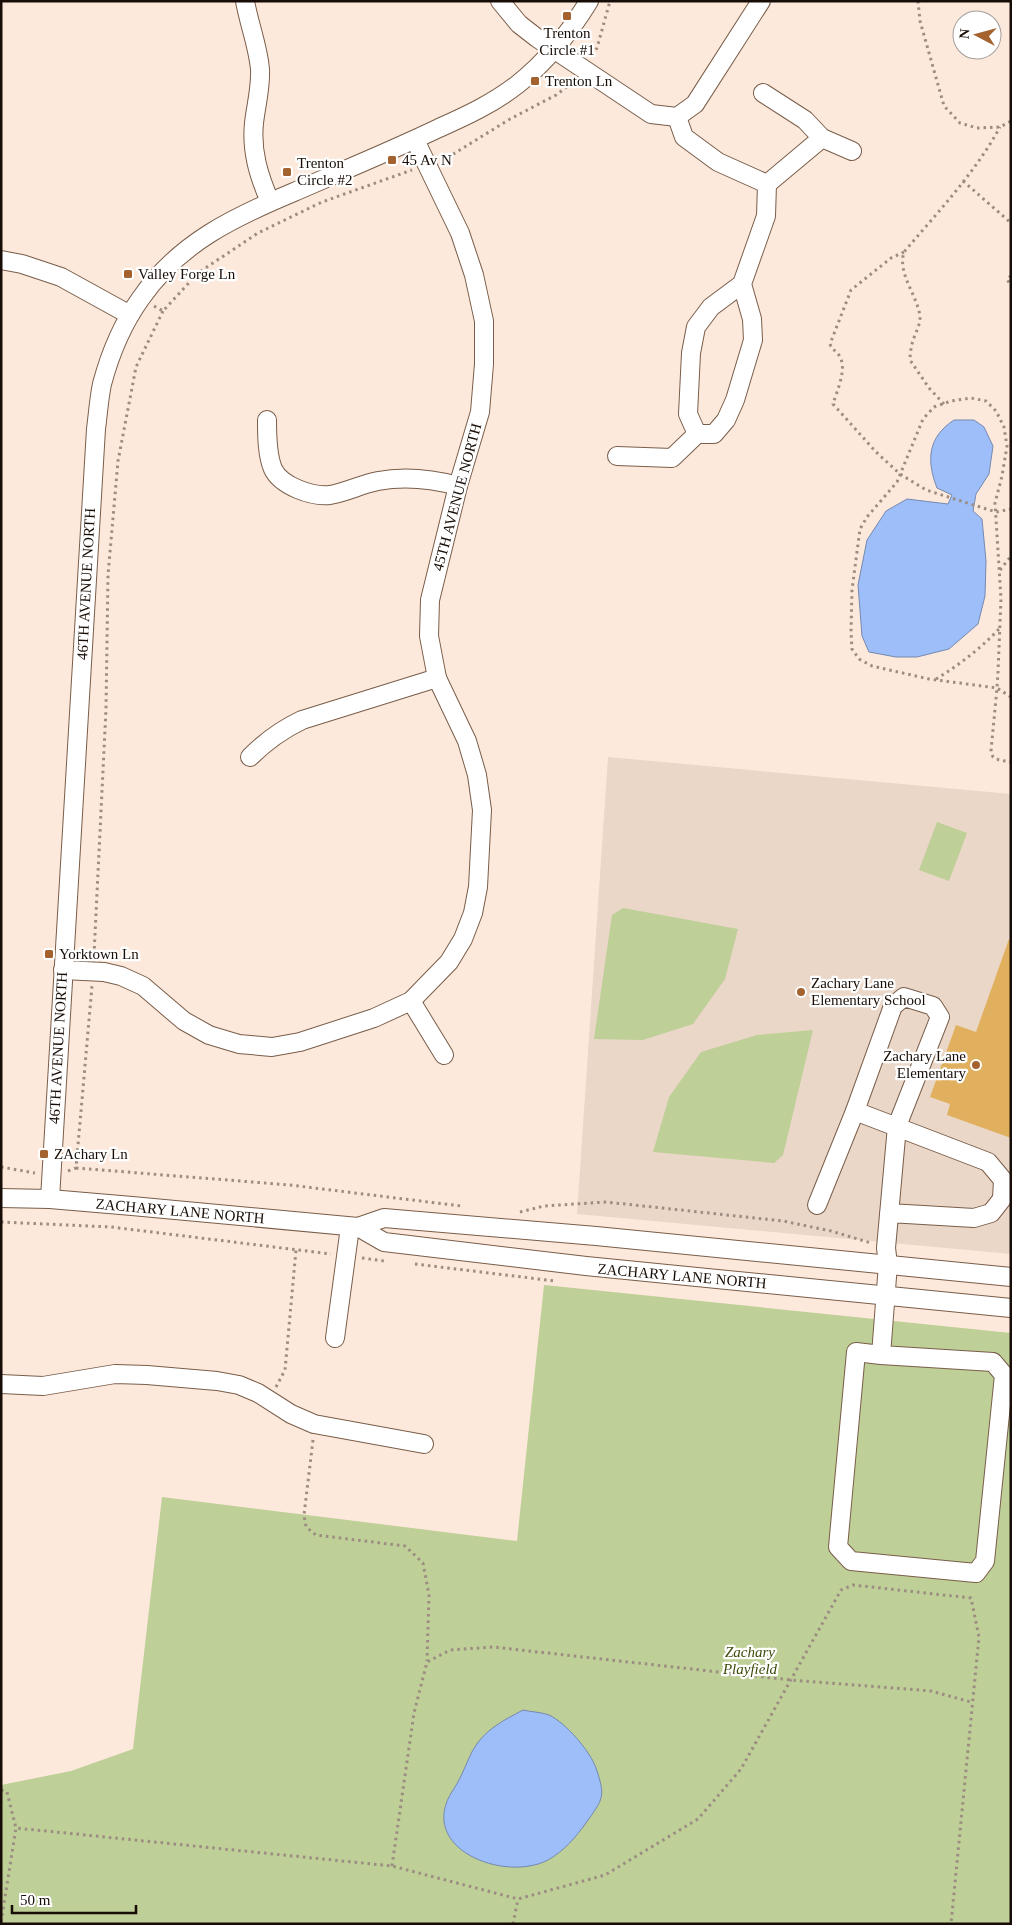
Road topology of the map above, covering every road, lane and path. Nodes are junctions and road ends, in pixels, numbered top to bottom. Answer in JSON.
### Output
{"nodes":[{"id":1,"x":245,"y":1,"type":"edge"},
{"id":2,"x":500,"y":1,"type":"edge"},
{"id":3,"x":589,"y":1,"type":"edge"},
{"id":4,"x":610,"y":1,"type":"edge"},
{"id":5,"x":761,"y":1,"type":"edge"},
{"id":6,"x":918,"y":1,"type":"edge"},
{"id":7,"x":554,"y":49,"type":"junction"},
{"id":8,"x":583,"y":69,"type":"junction"},
{"id":9,"x":762,"y":93,"type":"dead end"},
{"id":10,"x":677,"y":117,"type":"junction"},
{"id":11,"x":1011,"y":121,"type":"edge"},
{"id":12,"x":1000,"y":127,"type":"junction"},
{"id":13,"x":822,"y":138,"type":"junction"},
{"id":14,"x":415,"y":140,"type":"junction"},
{"id":15,"x":852,"y":151,"type":"dead end"},
{"id":16,"x":429,"y":167,"type":"junction"},
{"id":17,"x":963,"y":181,"type":"junction"},
{"id":18,"x":767,"y":184,"type":"junction"},
{"id":19,"x":270,"y":202,"type":"junction"},
{"id":20,"x":1011,"y":223,"type":"edge"},
{"id":21,"x":904,"y":252,"type":"junction"},
{"id":22,"x":1,"y":260,"type":"edge"},
{"id":23,"x":1011,"y":276,"type":"edge"},
{"id":24,"x":742,"y":284,"type":"junction"},
{"id":25,"x":1011,"y":286,"type":"edge"},
{"id":26,"x":141,"y":297,"type":"junction"},
{"id":27,"x":163,"y":311,"type":"junction"},
{"id":28,"x":130,"y":315,"type":"junction"},
{"id":29,"x":944,"y":404,"type":"junction"},
{"id":30,"x":267,"y":420,"type":"dead end"},
{"id":31,"x":697,"y":434,"type":"junction"},
{"id":32,"x":617,"y":456,"type":"dead end"},
{"id":33,"x":900,"y":474,"type":"junction"},
{"id":34,"x":458,"y":486,"type":"junction"},
{"id":35,"x":1011,"y":509,"type":"edge"},
{"id":36,"x":996,"y":512,"type":"junction"},
{"id":37,"x":1011,"y":556,"type":"edge"},
{"id":38,"x":1000,"y":571,"type":"junction"},
{"id":39,"x":1000,"y":629,"type":"junction"},
{"id":40,"x":437,"y":678,"type":"junction"},
{"id":41,"x":935,"y":680,"type":"junction"},
{"id":42,"x":997,"y":688,"type":"junction"},
{"id":43,"x":1011,"y":697,"type":"edge"},
{"id":44,"x":250,"y":758,"type":"dead end"},
{"id":45,"x":1011,"y":762,"type":"edge"},
{"id":46,"x":63,"y":970,"type":"junction"},
{"id":47,"x":93,"y":971,"type":"junction"},
{"id":48,"x":412,"y":1001,"type":"junction"},
{"id":49,"x":444,"y":1055,"type":"dead end"},
{"id":50,"x":856,"y":1111,"type":"junction"},
{"id":51,"x":897,"y":1126,"type":"junction"},
{"id":52,"x":1,"y":1167,"type":"edge"},
{"id":53,"x":76,"y":1168,"type":"junction"},
{"id":54,"x":51,"y":1175,"type":"junction"},
{"id":55,"x":1,"y":1198,"type":"edge"},
{"id":56,"x":50,"y":1199,"type":"junction"},
{"id":57,"x":817,"y":1205,"type":"dead end"},
{"id":58,"x":462,"y":1206,"type":"dead end"},
{"id":59,"x":518,"y":1212,"type":"dead end"},
{"id":60,"x":889,"y":1213,"type":"junction"},
{"id":61,"x":354,"y":1227,"type":"junction"},
{"id":62,"x":296,"y":1250,"type":"dead end"},
{"id":63,"x":887,"y":1256,"type":"junction"},
{"id":64,"x":1011,"y":1277,"type":"edge"},
{"id":65,"x":884,"y":1296,"type":"junction"},
{"id":66,"x":1011,"y":1308,"type":"edge"},
{"id":67,"x":335,"y":1338,"type":"dead end"},
{"id":68,"x":881,"y":1355,"type":"junction"},
{"id":69,"x":1,"y":1384,"type":"edge"},
{"id":70,"x":269,"y":1400,"type":"junction"},
{"id":71,"x":314,"y":1424,"type":"junction"},
{"id":72,"x":424,"y":1444,"type":"dead end"},
{"id":73,"x":427,"y":1662,"type":"junction"},
{"id":74,"x":791,"y":1680,"type":"junction"},
{"id":75,"x":971,"y":1702,"type":"junction"},
{"id":76,"x":1,"y":1790,"type":"edge"},
{"id":77,"x":16,"y":1828,"type":"junction"},
{"id":78,"x":392,"y":1866,"type":"junction"},
{"id":79,"x":518,"y":1899,"type":"junction"},
{"id":80,"x":1,"y":1922,"type":"edge"},
{"id":81,"x":513,"y":1924,"type":"edge"},
{"id":82,"x":951,"y":1924,"type":"edge"}],
"edges":[{"from":1,"to":19,"type":"street"},
{"from":2,"to":7,"type":"street"},
{"from":3,"to":7,"type":"street"},
{"from":4,"to":8,"type":"path"},
{"from":5,"to":10,"type":"street"},
{"from":6,"to":12,"type":"path"},
{"from":7,"to":8,"type":"street"},
{"from":7,"to":14,"type":"street"},
{"from":8,"to":10,"type":"street"},
{"from":8,"to":16,"type":"path"},
{"from":9,"to":13,"type":"street"},
{"from":10,"to":18,"type":"street"},
{"from":11,"to":12,"type":"path"},
{"from":12,"to":17,"type":"path"},
{"from":13,"to":15,"type":"street"},
{"from":13,"to":18,"type":"street"},
{"from":14,"to":16,"type":"street","name":"45TH AVENUE NORTH"},
{"from":14,"to":19,"type":"street","name":"46TH AVENUE NORTH"},
{"from":16,"to":27,"type":"path"},
{"from":16,"to":34,"type":"street","name":"45TH AVENUE NORTH"},
{"from":17,"to":20,"type":"path"},
{"from":17,"to":21,"type":"path"},
{"from":18,"to":24,"type":"street"},
{"from":19,"to":26,"type":"street","name":"46TH AVENUE NORTH"},
{"from":21,"to":29,"type":"path"},
{"from":21,"to":33,"type":"path"},
{"from":22,"to":28,"type":"street"},
{"from":23,"to":25,"type":"path"},
{"from":24,"to":31,"type":"street"},
{"from":24,"to":31,"type":"street"},
{"from":26,"to":27,"type":"path"},
{"from":26,"to":28,"type":"street","name":"46TH AVENUE NORTH"},
{"from":27,"to":47,"type":"path"},
{"from":28,"to":46,"type":"street","name":"46TH AVENUE NORTH"},
{"from":29,"to":33,"type":"path"},
{"from":29,"to":36,"type":"path"},
{"from":30,"to":34,"type":"street"},
{"from":31,"to":32,"type":"street"},
{"from":33,"to":36,"type":"path"},
{"from":33,"to":41,"type":"path"},
{"from":34,"to":40,"type":"street","name":"45TH AVENUE NORTH"},
{"from":35,"to":36,"type":"path"},
{"from":36,"to":38,"type":"path"},
{"from":37,"to":38,"type":"path"},
{"from":38,"to":39,"type":"path"},
{"from":39,"to":41,"type":"path"},
{"from":39,"to":42,"type":"path"},
{"from":40,"to":44,"type":"street"},
{"from":40,"to":48,"type":"street","name":"45TH AVENUE NORTH"},
{"from":41,"to":42,"type":"path"},
{"from":42,"to":43,"type":"path"},
{"from":42,"to":45,"type":"path"},
{"from":46,"to":47,"type":"street"},
{"from":46,"to":54,"type":"street","name":"46TH AVENUE NORTH"},
{"from":47,"to":48,"type":"street"},
{"from":47,"to":53,"type":"path"},
{"from":48,"to":49,"type":"street"},
{"from":50,"to":51,"type":"street"},
{"from":50,"to":51,"type":"street"},
{"from":50,"to":57,"type":"street"},
{"from":51,"to":60,"type":"street"},
{"from":51,"to":60,"type":"street"},
{"from":52,"to":54,"type":"path"},
{"from":53,"to":54,"type":"path"},
{"from":53,"to":58,"type":"path"},
{"from":54,"to":56,"type":"street","name":"46TH AVENUE NORTH"},
{"from":55,"to":56,"type":"street","name":"ZACHARY LANE NORTH"},
{"from":56,"to":61,"type":"street","name":"ZACHARY LANE NORTH"},
{"from":59,"to":63,"type":"path"},
{"from":60,"to":63,"type":"street"},
{"from":61,"to":63,"type":"street","name":"ZACHARY LANE NORTH"},
{"from":61,"to":65,"type":"street","name":"ZACHARY LANE NORTH"},
{"from":61,"to":67,"type":"street"},
{"from":62,"to":70,"type":"path"},
{"from":63,"to":64,"type":"street","name":"ZACHARY LANE NORTH"},
{"from":63,"to":65,"type":"street"},
{"from":65,"to":66,"type":"street","name":"ZACHARY LANE NORTH"},
{"from":65,"to":68,"type":"street"},
{"from":68,"to":68,"type":"street"},
{"from":69,"to":70,"type":"street"},
{"from":70,"to":71,"type":"street"},
{"from":71,"to":72,"type":"street"},
{"from":71,"to":73,"type":"path"},
{"from":73,"to":74,"type":"path"},
{"from":73,"to":78,"type":"path"},
{"from":74,"to":75,"type":"path"},
{"from":74,"to":75,"type":"path"},
{"from":74,"to":79,"type":"path"},
{"from":75,"to":82,"type":"path"},
{"from":76,"to":77,"type":"path"},
{"from":77,"to":78,"type":"path"},
{"from":77,"to":80,"type":"path"},
{"from":78,"to":79,"type":"path"},
{"from":79,"to":81,"type":"path"}]}
